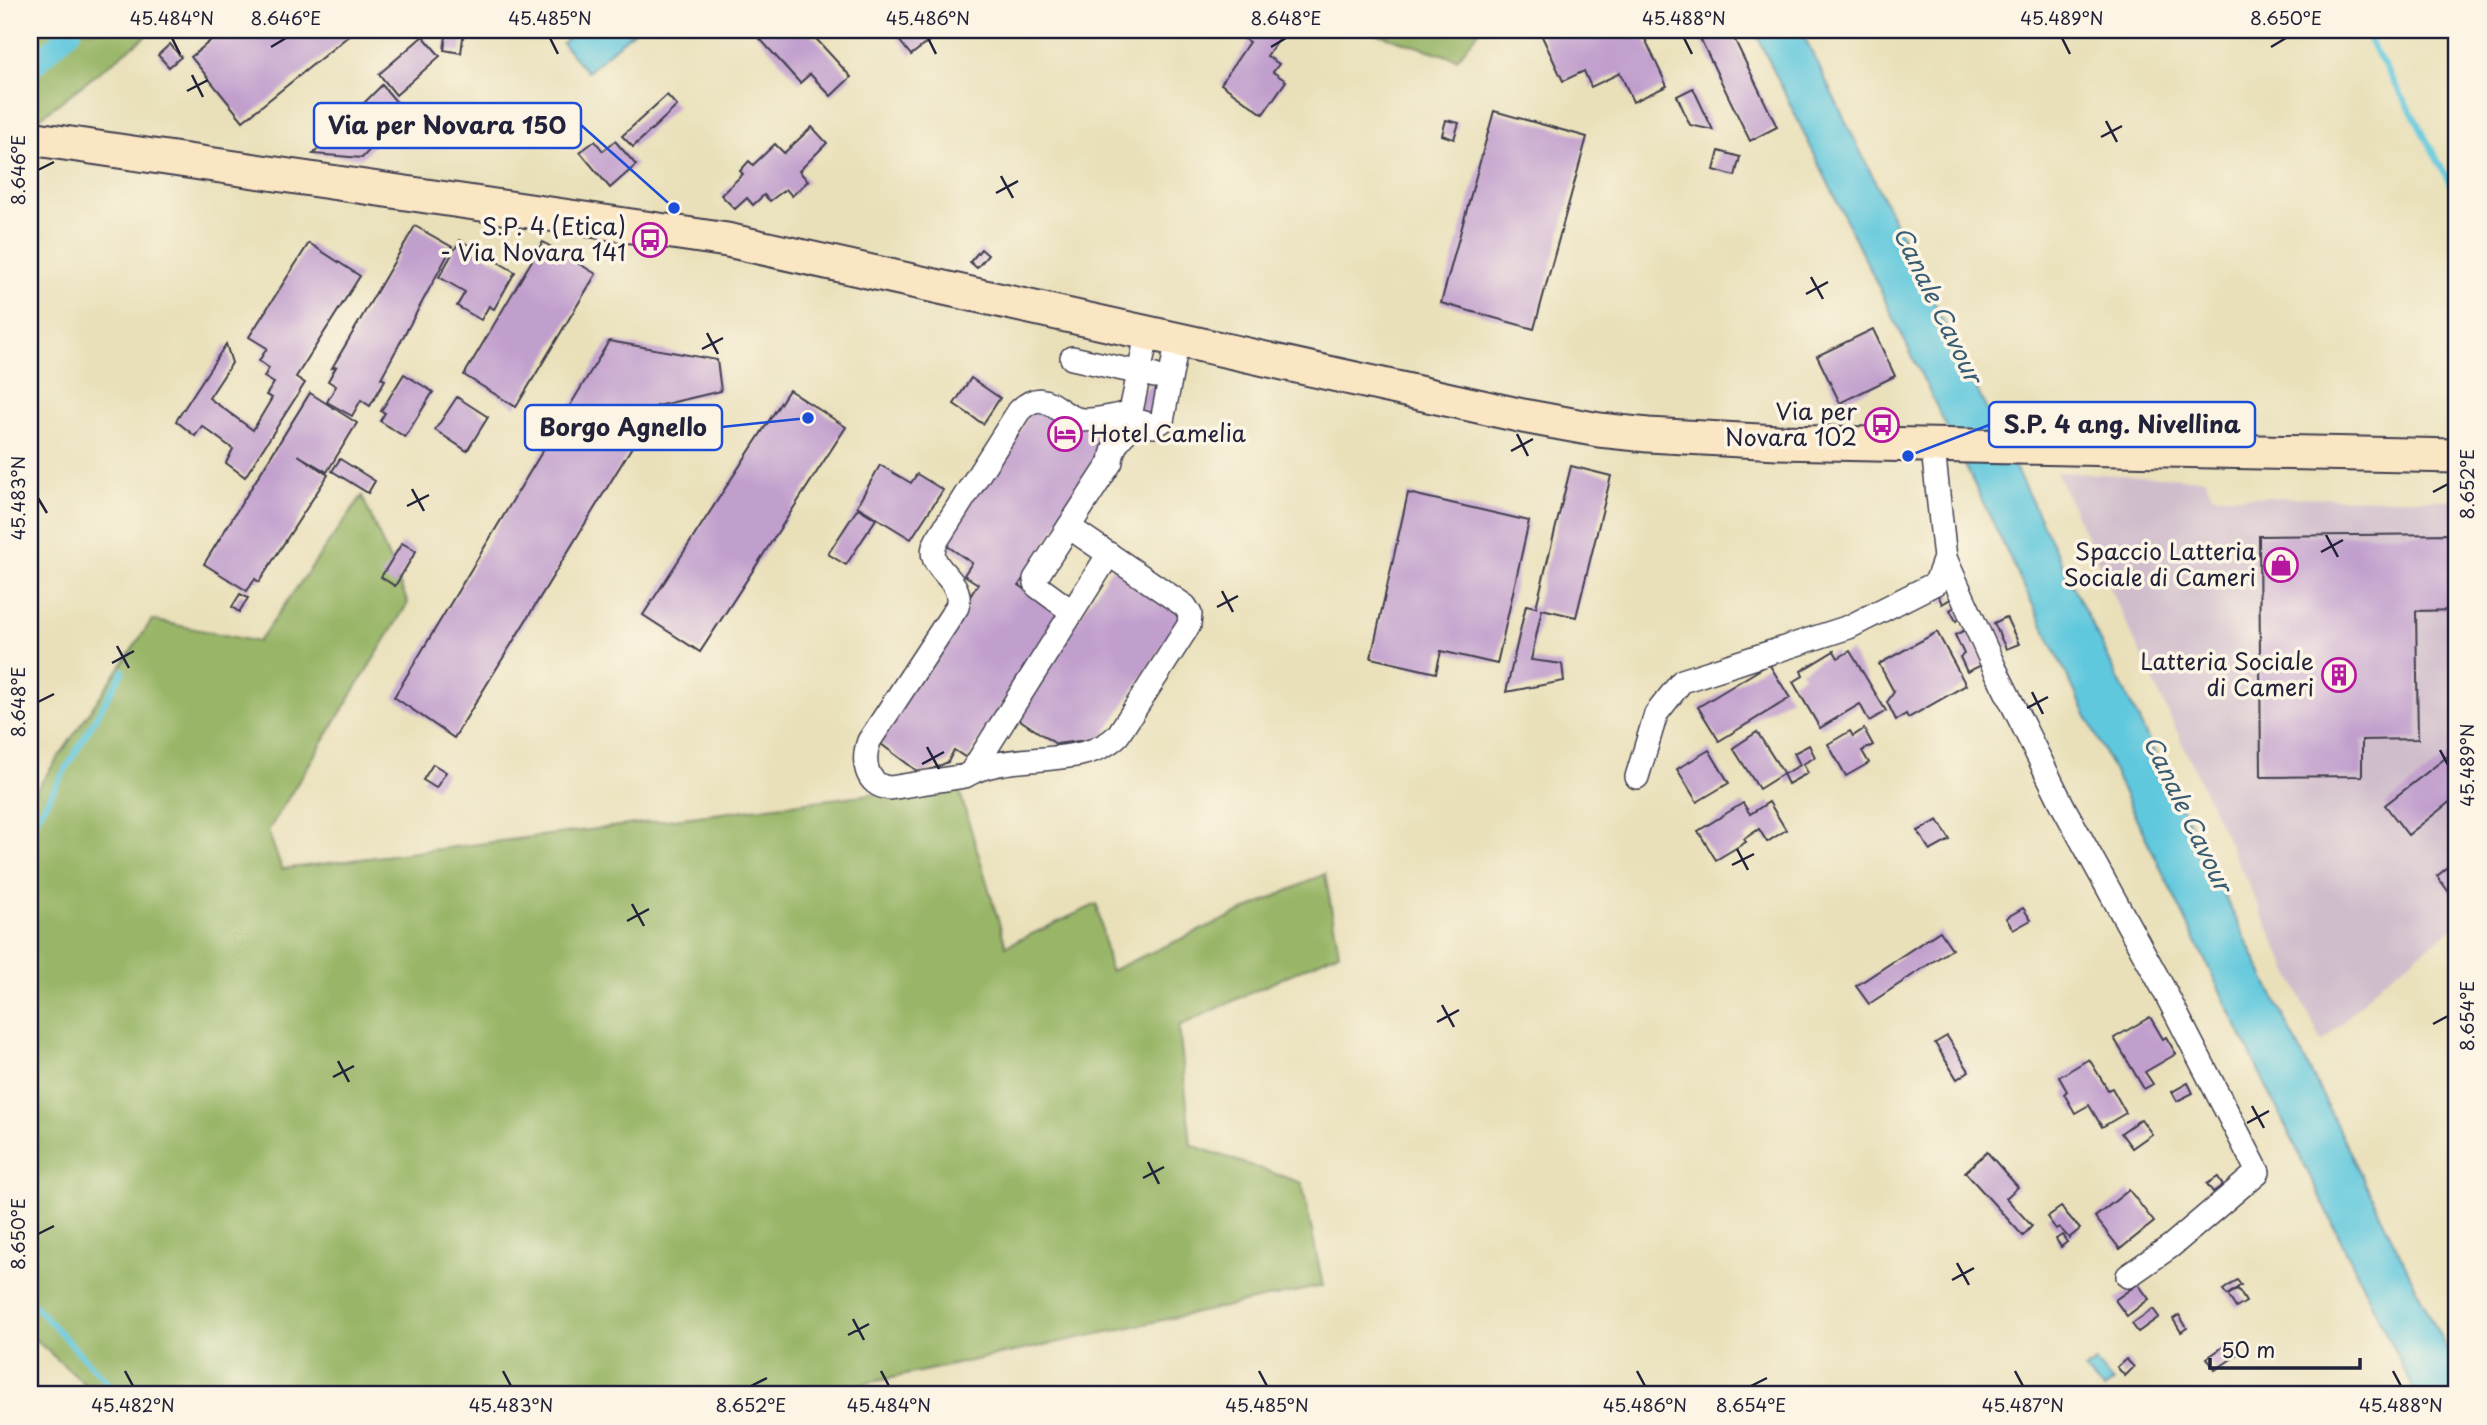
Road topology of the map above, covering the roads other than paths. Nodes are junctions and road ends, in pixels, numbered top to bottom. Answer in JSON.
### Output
{"nodes":[{"id":1,"x":30,"y":138,"type":"edge"},
{"id":2,"x":1163,"y":335,"type":"junction"},
{"id":3,"x":1072,"y":358,"type":"dead end"},
{"id":4,"x":1139,"y":372,"type":"junction"},
{"id":5,"x":1170,"y":380,"type":"junction"},
{"id":6,"x":1936,"y":445,"type":"junction"},
{"id":7,"x":2457,"y":456,"type":"edge"},
{"id":8,"x":1069,"y":527,"type":"junction"},
{"id":9,"x":1109,"y":554,"type":"junction"},
{"id":10,"x":1945,"y":558,"type":"junction"},
{"id":11,"x":1071,"y":611,"type":"junction"},
{"id":12,"x":972,"y":771,"type":"junction"},
{"id":13,"x":1637,"y":777,"type":"dead end"},
{"id":14,"x":2128,"y":1276,"type":"dead end"}],
"edges":[{"from":1,"to":2,"type":"street"},
{"from":2,"to":4,"type":"street"},
{"from":2,"to":5,"type":"street"},
{"from":2,"to":6,"type":"street"},
{"from":3,"to":4,"type":"street"},
{"from":4,"to":5,"type":"street"},
{"from":4,"to":12,"type":"street"},
{"from":5,"to":8,"type":"street"},
{"from":6,"to":7,"type":"street"},
{"from":6,"to":10,"type":"street"},
{"from":8,"to":9,"type":"street"},
{"from":8,"to":11,"type":"street"},
{"from":9,"to":11,"type":"street"},
{"from":9,"to":12,"type":"street"},
{"from":10,"to":13,"type":"street"},
{"from":10,"to":14,"type":"street"},
{"from":11,"to":12,"type":"street"}]}
